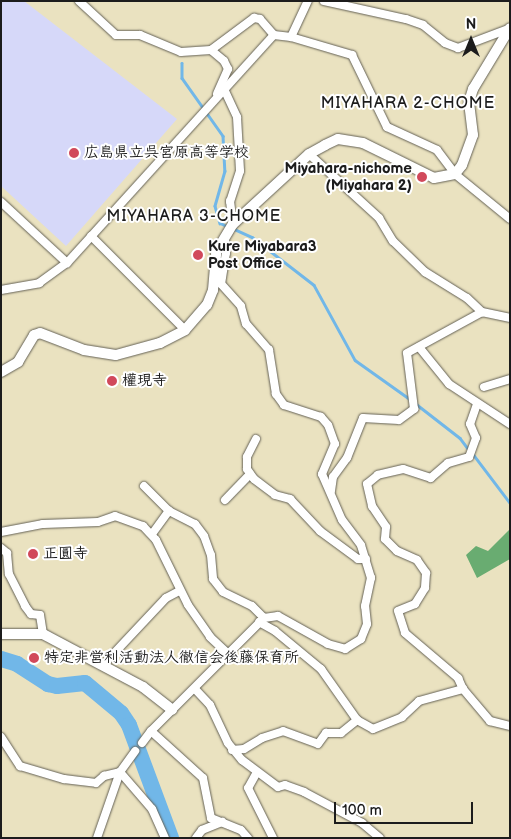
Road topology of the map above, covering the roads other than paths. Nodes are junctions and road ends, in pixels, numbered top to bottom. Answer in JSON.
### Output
{"nodes":[{"id":1,"x":79,"y":1,"type":"edge"},
{"id":2,"x":308,"y":1,"type":"edge"},
{"id":3,"x":324,"y":1,"type":"edge"},
{"id":4,"x":509,"y":29,"type":"edge"},
{"id":5,"x":274,"y":35,"type":"junction"},
{"id":6,"x":291,"y":37,"type":"junction"},
{"id":7,"x":211,"y":50,"type":"junction"},
{"id":8,"x":224,"y":89,"type":"junction"},
{"id":9,"x":215,"y":99,"type":"junction"},
{"id":10,"x":308,"y":154,"type":"junction"},
{"id":11,"x":455,"y":174,"type":"junction"},
{"id":12,"x":1,"y":202,"type":"edge"},
{"id":13,"x":510,"y":219,"type":"edge"},
{"id":14,"x":233,"y":224,"type":"junction"},
{"id":15,"x":91,"y":236,"type":"junction"},
{"id":16,"x":225,"y":236,"type":"junction"},
{"id":17,"x":67,"y":263,"type":"junction"},
{"id":18,"x":1,"y":290,"type":"edge"},
{"id":19,"x":482,"y":312,"type":"junction"},
{"id":20,"x":510,"y":318,"type":"edge"},
{"id":21,"x":185,"y":330,"type":"junction"},
{"id":22,"x":419,"y":347,"type":"junction"},
{"id":23,"x":1,"y":372,"type":"edge"},
{"id":24,"x":510,"y":379,"type":"edge"},
{"id":25,"x":484,"y":387,"type":"dead end"},
{"id":26,"x":477,"y":404,"type":"junction"},
{"id":27,"x":510,"y":424,"type":"edge"},
{"id":28,"x":256,"y":439,"type":"dead end"},
{"id":29,"x":250,"y":474,"type":"junction"},
{"id":30,"x":144,"y":486,"type":"dead end"},
{"id":31,"x":331,"y":490,"type":"junction"},
{"id":32,"x":225,"y":500,"type":"dead end"},
{"id":33,"x":169,"y":511,"type":"junction"},
{"id":34,"x":1,"y":532,"type":"edge"},
{"id":35,"x":152,"y":534,"type":"junction"},
{"id":36,"x":1,"y":548,"type":"edge"},
{"id":37,"x":366,"y":559,"type":"junction"},
{"id":38,"x":179,"y":591,"type":"junction"},
{"id":39,"x":261,"y":620,"type":"junction"},
{"id":40,"x":1,"y":634,"type":"edge"},
{"id":41,"x":43,"y":634,"type":"junction"},
{"id":42,"x":228,"y":654,"type":"junction"},
{"id":43,"x":103,"y":665,"type":"junction"},
{"id":44,"x":195,"y":689,"type":"junction"},
{"id":45,"x":463,"y":689,"type":"junction"},
{"id":46,"x":172,"y":710,"type":"junction"},
{"id":47,"x":357,"y":720,"type":"junction"},
{"id":48,"x":510,"y":726,"type":"edge"},
{"id":49,"x":151,"y":731,"type":"junction"},
{"id":50,"x":1,"y":737,"type":"edge"},
{"id":51,"x":142,"y":743,"type":"dead end"},
{"id":52,"x":232,"y":750,"type":"junction"},
{"id":53,"x":135,"y":751,"type":"dead end"},
{"id":54,"x":120,"y":772,"type":"junction"},
{"id":55,"x":257,"y":772,"type":"junction"},
{"id":56,"x":222,"y":822,"type":"junction"},
{"id":57,"x":97,"y":838,"type":"edge"},
{"id":58,"x":165,"y":838,"type":"edge"},
{"id":59,"x":196,"y":838,"type":"edge"},
{"id":60,"x":248,"y":838,"type":"edge"},
{"id":61,"x":273,"y":838,"type":"edge"},
{"id":62,"x":380,"y":838,"type":"edge"}],
"edges":[{"from":1,"to":7,"type":"street"},
{"from":2,"to":6,"type":"street"},
{"from":3,"to":4,"type":"street"},
{"from":4,"to":11,"type":"street"},
{"from":5,"to":6,"type":"street"},
{"from":5,"to":7,"type":"street"},
{"from":5,"to":8,"type":"street"},
{"from":6,"to":11,"type":"street"},
{"from":7,"to":9,"type":"street"},
{"from":8,"to":9,"type":"street"},
{"from":8,"to":14,"type":"street"},
{"from":9,"to":15,"type":"street"},
{"from":10,"to":11,"type":"street"},
{"from":10,"to":14,"type":"street"},
{"from":10,"to":19,"type":"street"},
{"from":11,"to":13,"type":"street"},
{"from":12,"to":17,"type":"street"},
{"from":14,"to":16,"type":"street"},
{"from":15,"to":17,"type":"street"},
{"from":15,"to":21,"type":"street"},
{"from":16,"to":21,"type":"street"},
{"from":16,"to":31,"type":"street"},
{"from":17,"to":18,"type":"street"},
{"from":19,"to":20,"type":"street"},
{"from":19,"to":22,"type":"street"},
{"from":21,"to":23,"type":"street"},
{"from":22,"to":26,"type":"street"},
{"from":22,"to":31,"type":"street"},
{"from":24,"to":25,"type":"street"},
{"from":26,"to":27,"type":"street"},
{"from":26,"to":45,"type":"street"},
{"from":28,"to":29,"type":"street"},
{"from":29,"to":32,"type":"street"},
{"from":29,"to":37,"type":"street"},
{"from":30,"to":33,"type":"street"},
{"from":31,"to":37,"type":"street"},
{"from":33,"to":35,"type":"street"},
{"from":33,"to":39,"type":"street"},
{"from":34,"to":35,"type":"street"},
{"from":35,"to":38,"type":"street"},
{"from":36,"to":41,"type":"street"},
{"from":37,"to":39,"type":"street"},
{"from":38,"to":42,"type":"street"},
{"from":38,"to":43,"type":"street"},
{"from":39,"to":42,"type":"street"},
{"from":39,"to":47,"type":"street"},
{"from":40,"to":41,"type":"street"},
{"from":41,"to":43,"type":"street"},
{"from":42,"to":44,"type":"street"},
{"from":43,"to":46,"type":"street"},
{"from":44,"to":46,"type":"street"},
{"from":44,"to":52,"type":"street"},
{"from":45,"to":47,"type":"street"},
{"from":45,"to":48,"type":"street"},
{"from":46,"to":49,"type":"street"},
{"from":47,"to":52,"type":"street"},
{"from":49,"to":51,"type":"street"},
{"from":49,"to":56,"type":"street"},
{"from":50,"to":54,"type":"street"},
{"from":52,"to":55,"type":"street"},
{"from":53,"to":54,"type":"street"},
{"from":54,"to":57,"type":"street"},
{"from":54,"to":58,"type":"street"},
{"from":55,"to":61,"type":"street"},
{"from":55,"to":62,"type":"street"},
{"from":56,"to":59,"type":"street"},
{"from":56,"to":60,"type":"street"}]}
